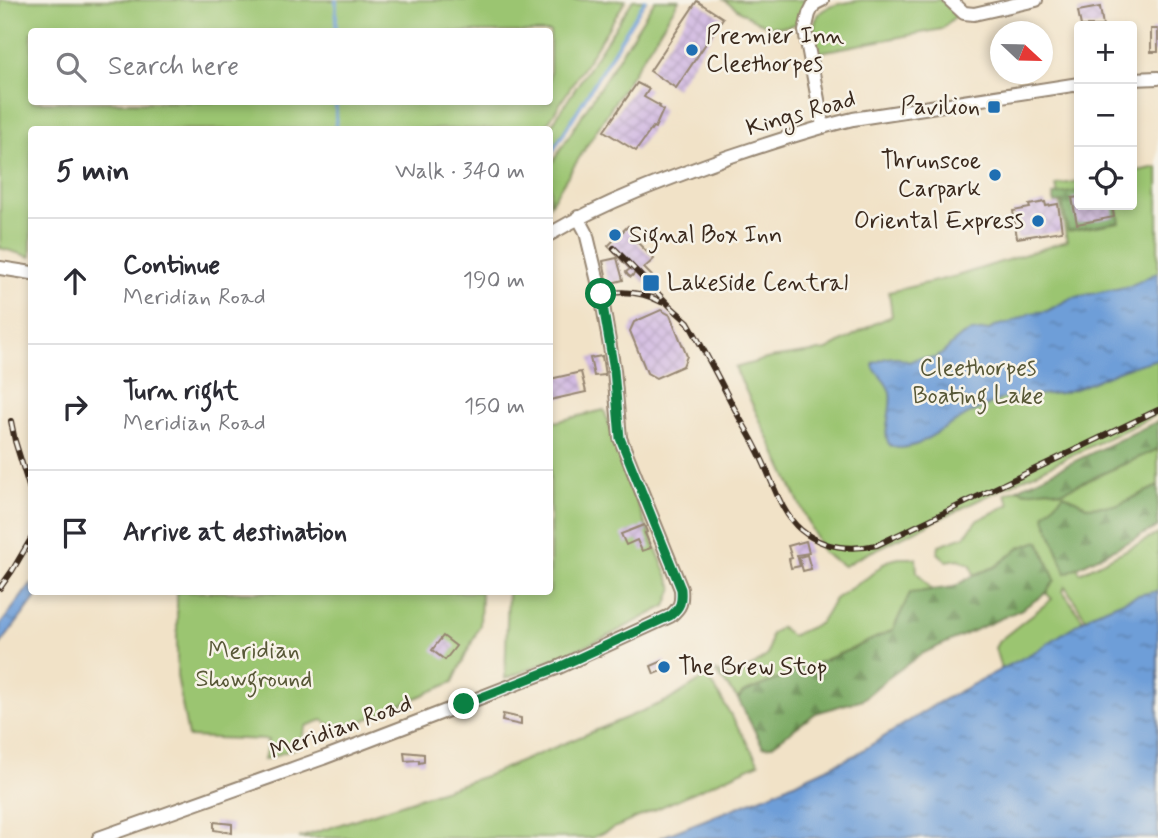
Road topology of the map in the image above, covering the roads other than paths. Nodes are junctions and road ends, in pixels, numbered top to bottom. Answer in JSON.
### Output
{"nodes":[{"id":1,"x":822,"y":0,"type":"edge"},
{"id":2,"x":950,"y":0,"type":"edge"},
{"id":3,"x":1036,"y":0,"type":"edge"},
{"id":4,"x":1158,"y":78,"type":"edge"},
{"id":5,"x":1137,"y":79,"type":"edge"},
{"id":6,"x":1074,"y":85,"type":"edge"},
{"id":7,"x":823,"y":126,"type":"junction"},
{"id":8,"x":578,"y":217,"type":"junction"},
{"id":9,"x":553,"y":232,"type":"edge"},
{"id":10,"x":0,"y":268,"type":"edge"},
{"id":11,"x":28,"y":272,"type":"edge"},
{"id":12,"x":99,"y":838,"type":"edge"}],
"edges":[{"from":1,"to":7,"type":"street"},
{"from":2,"to":3,"type":"street"},
{"from":4,"to":5,"type":"street"},
{"from":6,"to":7,"type":"street","name":"Kings Road"},
{"from":7,"to":8,"type":"street","name":"Kings Road"},
{"from":8,"to":9,"type":"street","name":"Kings Road"},
{"from":8,"to":12,"type":"street","name":"Meridian Road"},
{"from":10,"to":11,"type":"street"}]}
